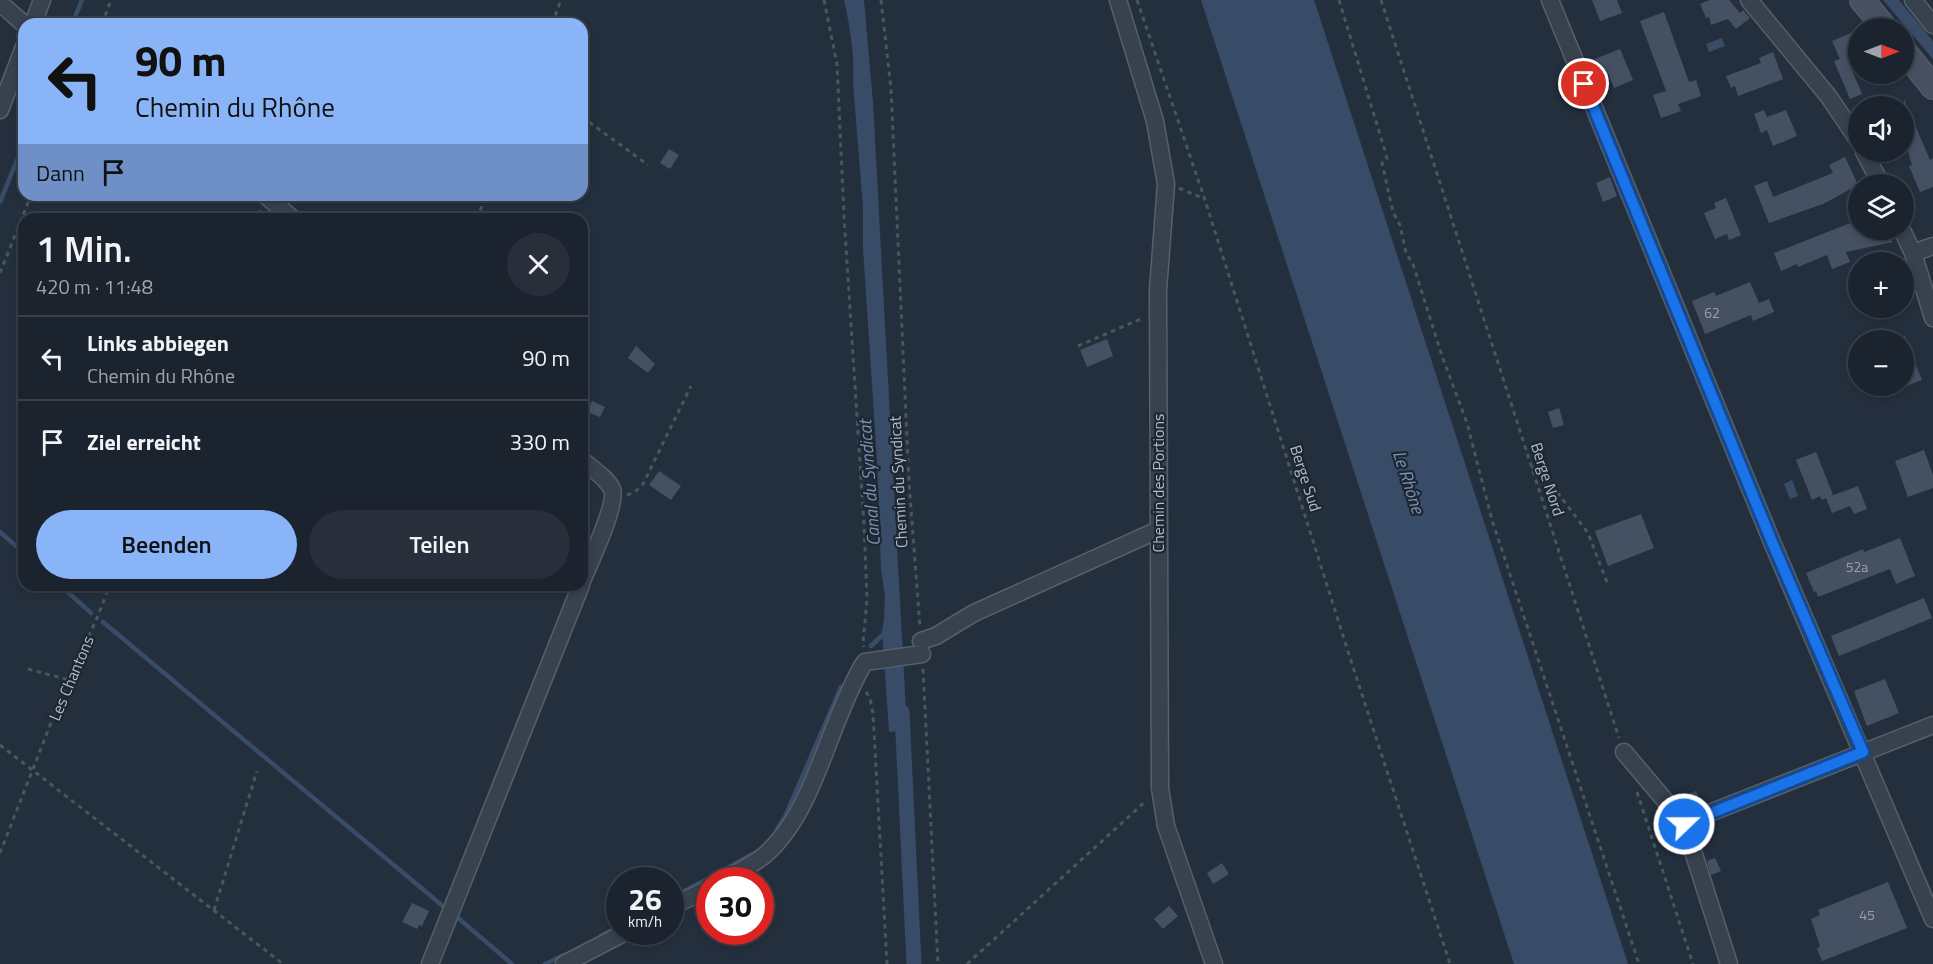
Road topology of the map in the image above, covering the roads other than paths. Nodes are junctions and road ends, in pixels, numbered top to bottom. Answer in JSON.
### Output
{"nodes":[{"id":1,"x":42,"y":0,"type":"edge"},
{"id":2,"x":1118,"y":0,"type":"edge"},
{"id":3,"x":1550,"y":0,"type":"edge"},
{"id":4,"x":1749,"y":0,"type":"edge"},
{"id":5,"x":1862,"y":0,"type":"edge"},
{"id":6,"x":1913,"y":0,"type":"edge"},
{"id":7,"x":0,"y":3,"type":"edge"},
{"id":8,"x":35,"y":18,"type":"edge"},
{"id":9,"x":1877,"y":18,"type":"edge"},
{"id":10,"x":18,"y":19,"type":"edge"},
{"id":11,"x":1933,"y":25,"type":"edge"},
{"id":12,"x":18,"y":62,"type":"edge"},
{"id":13,"x":1914,"y":63,"type":"edge"},
{"id":14,"x":1933,"y":87,"type":"edge"},
{"id":15,"x":0,"y":110,"type":"edge"},
{"id":16,"x":1848,"y":125,"type":"edge"},
{"id":17,"x":271,"y":201,"type":"edge"},
{"id":18,"x":286,"y":213,"type":"edge"},
{"id":19,"x":1933,"y":246,"type":"edge"},
{"id":20,"x":1914,"y":253,"type":"edge"},
{"id":21,"x":1914,"y":256,"type":"edge"},
{"id":22,"x":1933,"y":318,"type":"edge"},
{"id":23,"x":588,"y":465,"type":"edge"},
{"id":24,"x":1158,"y":531,"type":"junction"},
{"id":25,"x":588,"y":565,"type":"edge"},
{"id":26,"x":578,"y":591,"type":"edge"},
{"id":27,"x":1933,"y":725,"type":"edge"},
{"id":28,"x":1624,"y":752,"type":"road end"},
{"id":29,"x":1863,"y":752,"type":"junction"},
{"id":30,"x":1684,"y":824,"type":"junction"},
{"id":31,"x":746,"y":867,"type":"edge"},
{"id":32,"x":1933,"y":919,"type":"edge"},
{"id":33,"x":606,"y":942,"type":"edge"},
{"id":34,"x":430,"y":964,"type":"edge"},
{"id":35,"x":564,"y":964,"type":"edge"},
{"id":36,"x":1214,"y":964,"type":"edge"},
{"id":37,"x":1729,"y":964,"type":"edge"}],
"edges":[{"from":1,"to":8,"type":"street"},
{"from":2,"to":24,"type":"street","name":"Chemin des Portions"},
{"from":3,"to":29,"type":"street"},
{"from":4,"to":16,"type":"street"},
{"from":5,"to":9,"type":"main road"},
{"from":6,"to":11,"type":"street"},
{"from":7,"to":10,"type":"street"},
{"from":12,"to":15,"type":"street"},
{"from":13,"to":14,"type":"main road"},
{"from":17,"to":18,"type":"street"},
{"from":19,"to":20,"type":"street"},
{"from":21,"to":22,"type":"street"},
{"from":23,"to":25,"type":"street"},
{"from":24,"to":31,"type":"street"},
{"from":24,"to":36,"type":"street","name":"Chemin des Portions"},
{"from":26,"to":34,"type":"street"},
{"from":27,"to":29,"type":"street"},
{"from":28,"to":30,"type":"street"},
{"from":29,"to":30,"type":"street"},
{"from":29,"to":32,"type":"street"},
{"from":30,"to":37,"type":"street"},
{"from":33,"to":35,"type":"street"}]}
